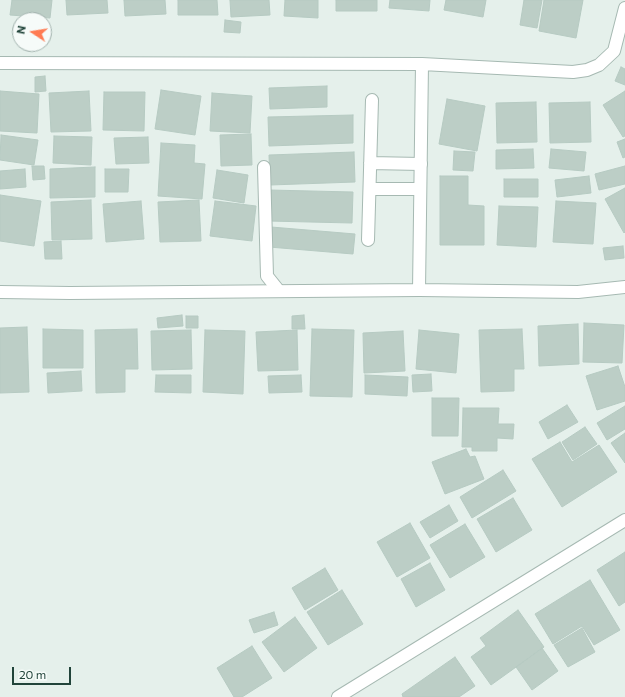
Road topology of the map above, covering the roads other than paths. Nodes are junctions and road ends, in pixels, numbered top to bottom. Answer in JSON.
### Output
{"nodes":[{"id":1,"x":625,"y":8,"type":"edge"},
{"id":2,"x":0,"y":62,"type":"edge"},
{"id":3,"x":422,"y":64,"type":"junction"},
{"id":4,"x":372,"y":100,"type":"dead end"},
{"id":5,"x":370,"y":163,"type":"junction"},
{"id":6,"x":421,"y":164,"type":"junction"},
{"id":7,"x":264,"y":167,"type":"dead end"},
{"id":8,"x":370,"y":189,"type":"junction"},
{"id":9,"x":420,"y":189,"type":"junction"},
{"id":10,"x":368,"y":240,"type":"dead end"},
{"id":11,"x":625,"y":287,"type":"edge"},
{"id":12,"x":419,"y":290,"type":"junction"},
{"id":13,"x":279,"y":291,"type":"junction"},
{"id":14,"x":0,"y":292,"type":"edge"},
{"id":15,"x":625,"y":520,"type":"edge"},
{"id":16,"x":338,"y":697,"type":"edge"}],
"edges":[{"from":1,"to":3,"type":"street"},
{"from":2,"to":3,"type":"street"},
{"from":3,"to":6,"type":"street"},
{"from":4,"to":5,"type":"street"},
{"from":5,"to":6,"type":"street"},
{"from":5,"to":8,"type":"street"},
{"from":6,"to":9,"type":"street"},
{"from":7,"to":13,"type":"street"},
{"from":8,"to":9,"type":"street"},
{"from":8,"to":10,"type":"street"},
{"from":9,"to":12,"type":"street"},
{"from":11,"to":12,"type":"street"},
{"from":12,"to":13,"type":"street"},
{"from":13,"to":14,"type":"street"},
{"from":15,"to":16,"type":"street"}]}
